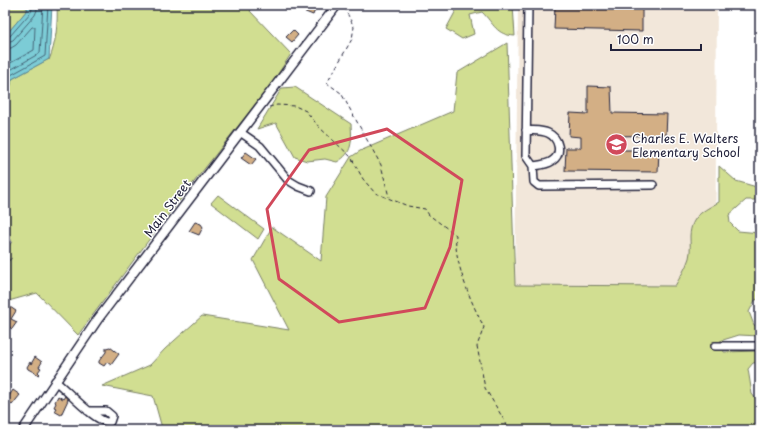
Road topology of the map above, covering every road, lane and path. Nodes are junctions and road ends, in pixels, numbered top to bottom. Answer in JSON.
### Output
{"nodes":[{"id":1,"x":337,"y":5,"type":"edge"},
{"id":2,"x":343,"y":5,"type":"edge"},
{"id":3,"x":528,"y":5,"type":"edge"},
{"id":4,"x":259,"y":108,"type":"junction"},
{"id":5,"x":526,"y":130,"type":"junction"},
{"id":6,"x":240,"y":132,"type":"junction"},
{"id":7,"x":533,"y":166,"type":"junction"},
{"id":8,"x":653,"y":186,"type":"dead end"},
{"id":9,"x":311,"y":191,"type":"dead end"},
{"id":10,"x":389,"y":198,"type":"junction"},
{"id":11,"x":715,"y":346,"type":"dead end"},
{"id":12,"x":760,"y":346,"type":"edge"},
{"id":13,"x":55,"y":381,"type":"junction"},
{"id":14,"x":88,"y":411,"type":"dead end"},
{"id":15,"x":23,"y":430,"type":"edge"},
{"id":16,"x":510,"y":430,"type":"edge"}],
"edges":[{"from":1,"to":4,"type":"main road","name":"Main Street"},
{"from":2,"to":10,"type":"path"},
{"from":3,"to":5,"type":"street"},
{"from":4,"to":6,"type":"main road","name":"Main Street"},
{"from":4,"to":10,"type":"path"},
{"from":5,"to":7,"type":"street"},
{"from":5,"to":7,"type":"street"},
{"from":6,"to":9,"type":"street"},
{"from":6,"to":13,"type":"main road","name":"Main Street"},
{"from":7,"to":8,"type":"street"},
{"from":10,"to":16,"type":"path"},
{"from":11,"to":12,"type":"street"},
{"from":13,"to":14,"type":"street"},
{"from":13,"to":15,"type":"main road","name":"Main Street"}]}
